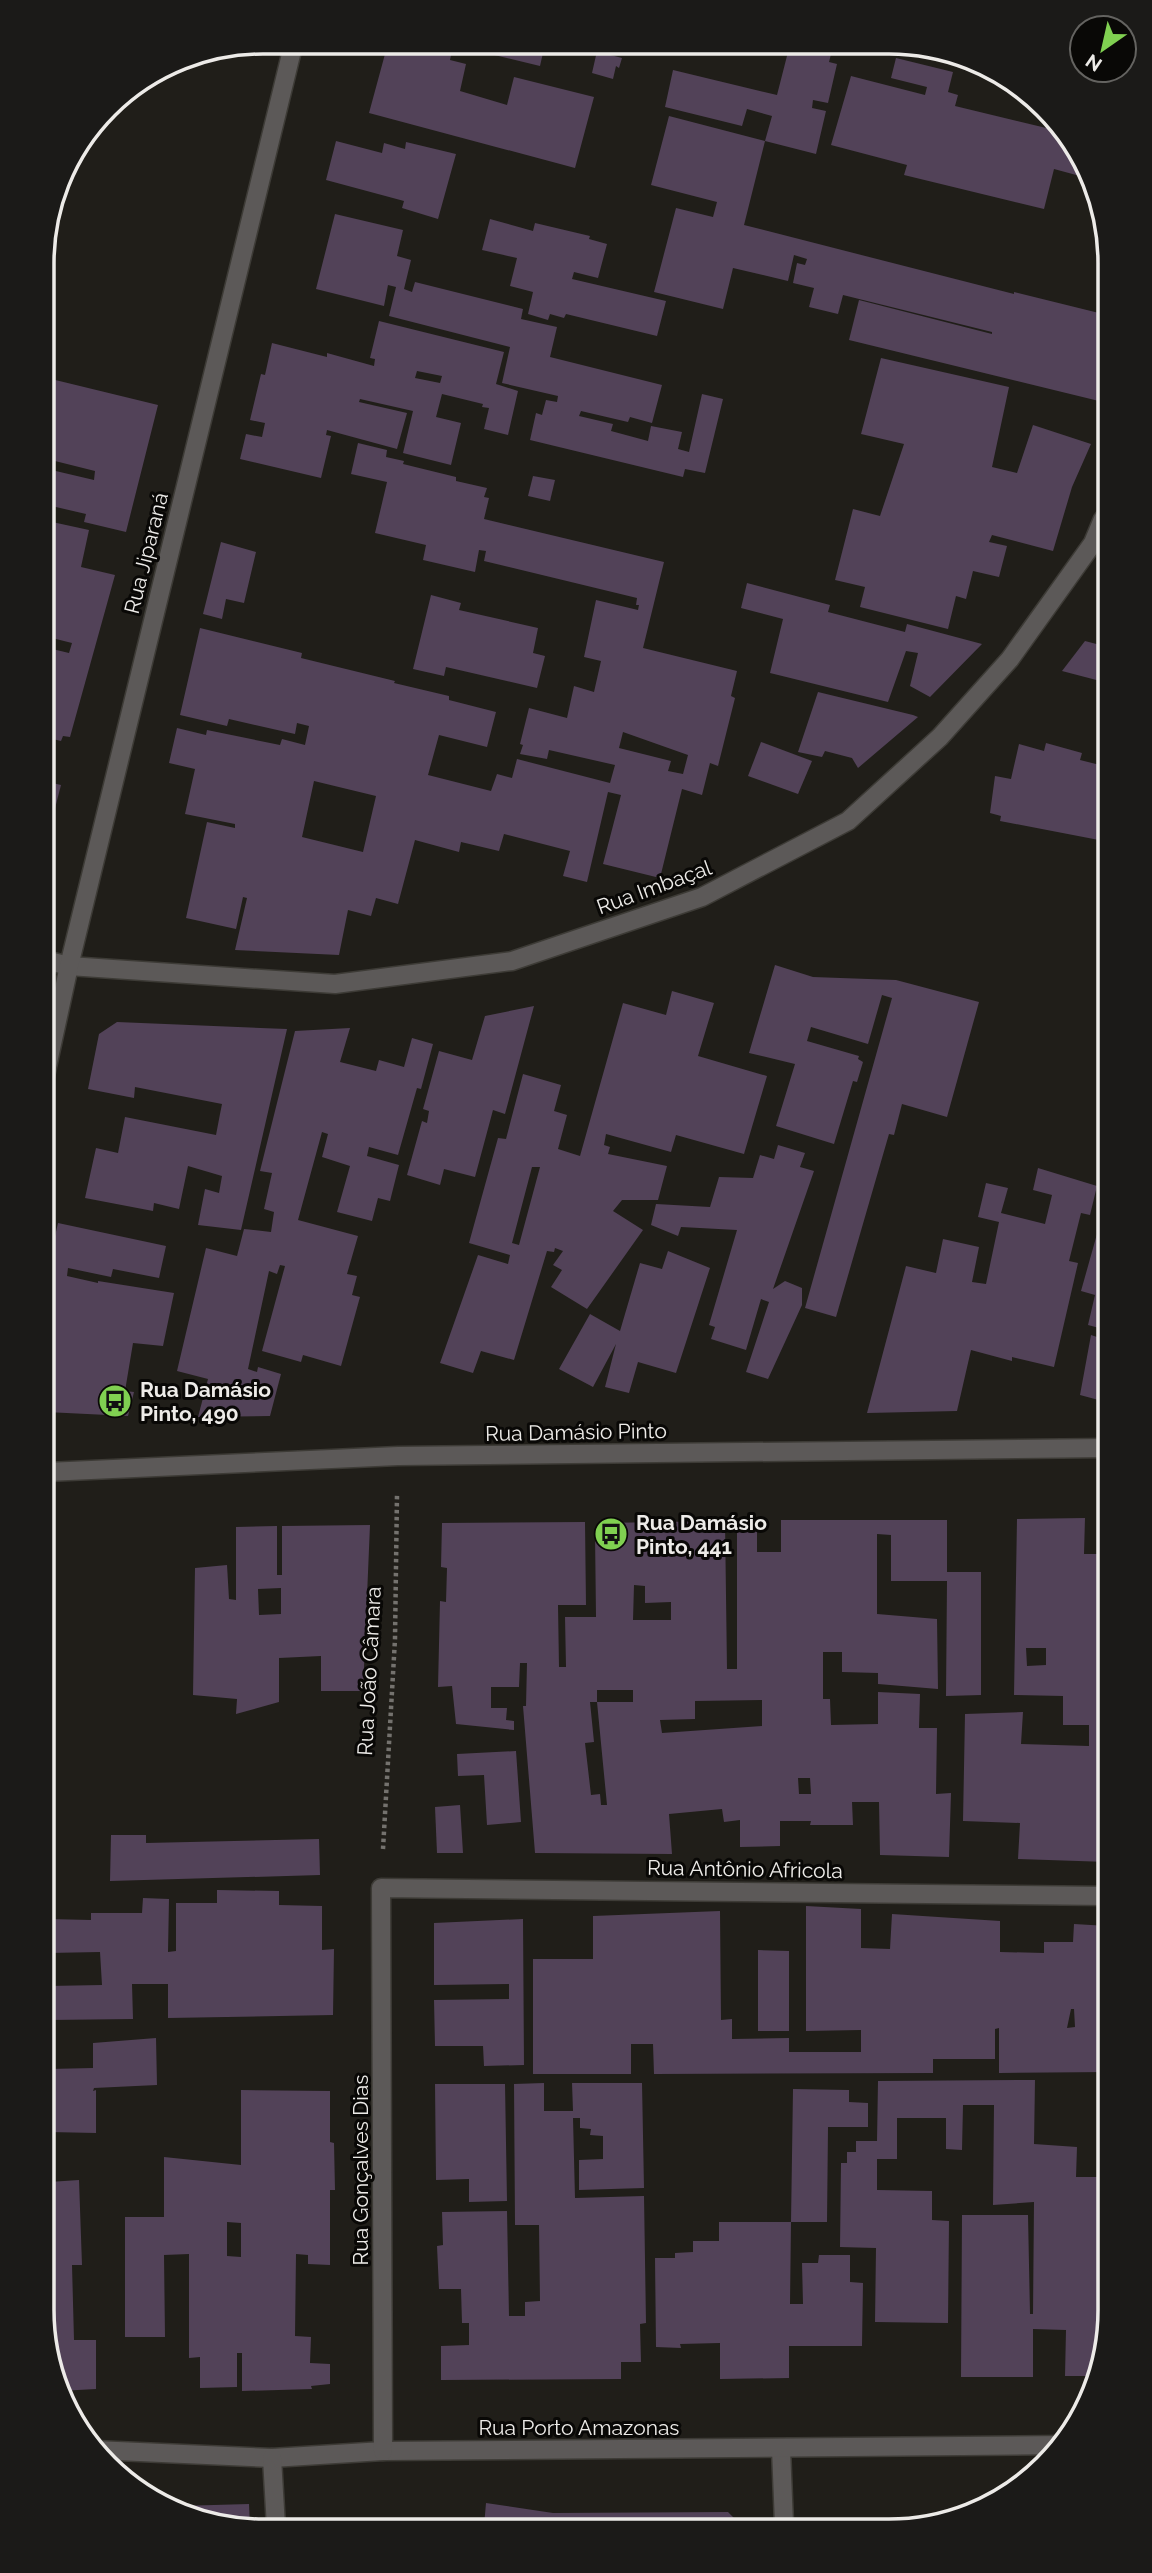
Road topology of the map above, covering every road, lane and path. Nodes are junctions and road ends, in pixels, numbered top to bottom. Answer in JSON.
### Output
{"nodes":[{"id":1,"x":291,"y":55,"type":"edge"},
{"id":2,"x":1098,"y":531,"type":"edge"},
{"id":3,"x":55,"y":962,"type":"edge"},
{"id":4,"x":69,"y":966,"type":"junction"},
{"id":5,"x":55,"y":1032,"type":"edge"},
{"id":6,"x":1097,"y":1448,"type":"edge"},
{"id":7,"x":398,"y":1457,"type":"junction"},
{"id":8,"x":54,"y":1472,"type":"edge"},
{"id":9,"x":381,"y":1888,"type":"junction"},
{"id":10,"x":1097,"y":1896,"type":"edge"},
{"id":11,"x":1048,"y":2445,"type":"edge"},
{"id":12,"x":781,"y":2449,"type":"junction"},
{"id":13,"x":109,"y":2451,"type":"edge"},
{"id":14,"x":383,"y":2451,"type":"junction"},
{"id":15,"x":272,"y":2458,"type":"junction"},
{"id":16,"x":276,"y":2519,"type":"edge"},
{"id":17,"x":783,"y":2519,"type":"edge"}],
"edges":[{"from":1,"to":4,"type":"street","name":"Rua Jiparaná"},
{"from":2,"to":4,"type":"street","name":"Rua Imbaçal"},
{"from":3,"to":4,"type":"street","name":"Rua Imbaçal"},
{"from":4,"to":5,"type":"street","name":"Rua Jiparaná"},
{"from":6,"to":7,"type":"street","name":"Rua Damásio Pinto"},
{"from":7,"to":8,"type":"street","name":"Rua Damásio Pinto"},
{"from":7,"to":9,"type":"path","name":"Rua João Câmara"},
{"from":9,"to":10,"type":"street","name":"Rua Antônio Africola"},
{"from":9,"to":14,"type":"street","name":"Rua Gonçalves Dias"},
{"from":11,"to":12,"type":"street","name":"Rua Porto Amazonas"},
{"from":12,"to":14,"type":"street","name":"Rua Porto Amazonas"},
{"from":12,"to":17,"type":"street"},
{"from":13,"to":15,"type":"street","name":"Rua Porto Amazonas"},
{"from":14,"to":15,"type":"street","name":"Rua Porto Amazonas"},
{"from":15,"to":16,"type":"street"}]}
